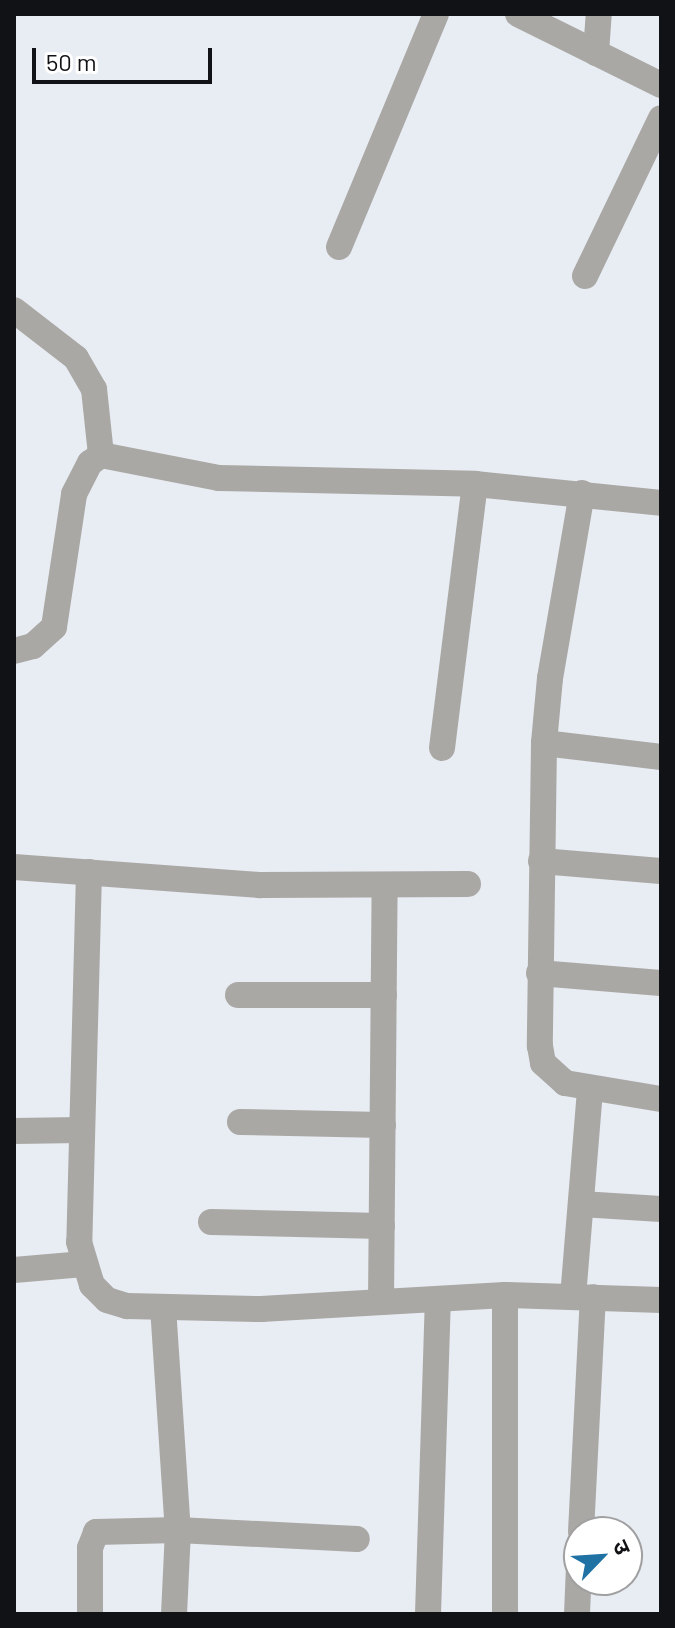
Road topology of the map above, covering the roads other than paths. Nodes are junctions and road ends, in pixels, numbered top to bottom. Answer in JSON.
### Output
{"nodes":[{"id":1,"x":436,"y":14,"type":"edge"},
{"id":2,"x":518,"y":14,"type":"edge"},
{"id":3,"x":599,"y":14,"type":"edge"},
{"id":4,"x":596,"y":53,"type":"junction"},
{"id":5,"x":661,"y":85,"type":"edge"},
{"id":6,"x":661,"y":118,"type":"edge"},
{"id":7,"x":339,"y":247,"type":"dead end"},
{"id":8,"x":585,"y":276,"type":"dead end"},
{"id":9,"x":14,"y":310,"type":"edge"},
{"id":10,"x":101,"y":455,"type":"junction"},
{"id":11,"x":475,"y":484,"type":"junction"},
{"id":12,"x":582,"y":493,"type":"junction"},
{"id":13,"x":661,"y":503,"type":"edge"},
{"id":14,"x":14,"y":651,"type":"edge"},
{"id":15,"x":544,"y":743,"type":"junction"},
{"id":16,"x":442,"y":748,"type":"dead end"},
{"id":17,"x":661,"y":757,"type":"edge"},
{"id":18,"x":541,"y":861,"type":"junction"},
{"id":19,"x":14,"y":867,"type":"edge"},
{"id":20,"x":661,"y":871,"type":"edge"},
{"id":21,"x":89,"y":872,"type":"junction"},
{"id":22,"x":468,"y":884,"type":"dead end"},
{"id":23,"x":385,"y":885,"type":"junction"},
{"id":24,"x":539,"y":973,"type":"junction"},
{"id":25,"x":661,"y":983,"type":"edge"},
{"id":26,"x":238,"y":995,"type":"dead end"},
{"id":27,"x":384,"y":995,"type":"junction"},
{"id":28,"x":590,"y":1090,"type":"junction"},
{"id":29,"x":661,"y":1099,"type":"edge"},
{"id":30,"x":240,"y":1122,"type":"dead end"},
{"id":31,"x":383,"y":1125,"type":"junction"},
{"id":32,"x":81,"y":1130,"type":"junction"},
{"id":33,"x":14,"y":1131,"type":"edge"},
{"id":34,"x":581,"y":1204,"type":"junction"},
{"id":35,"x":661,"y":1209,"type":"edge"},
{"id":36,"x":211,"y":1222,"type":"dead end"},
{"id":37,"x":382,"y":1226,"type":"junction"},
{"id":38,"x":84,"y":1264,"type":"junction"},
{"id":39,"x":14,"y":1270,"type":"edge"},
{"id":40,"x":505,"y":1295,"type":"junction"},
{"id":41,"x":583,"y":1297,"type":"junction"},
{"id":42,"x":438,"y":1299,"type":"junction"},
{"id":43,"x":661,"y":1300,"type":"edge"},
{"id":44,"x":381,"y":1302,"type":"junction"},
{"id":45,"x":163,"y":1307,"type":"junction"},
{"id":46,"x":581,"y":1516,"type":"edge"},
{"id":47,"x":178,"y":1530,"type":"junction"},
{"id":48,"x":357,"y":1539,"type":"dead end"},
{"id":49,"x":90,"y":1614,"type":"edge"},
{"id":50,"x":174,"y":1614,"type":"edge"},
{"id":51,"x":428,"y":1614,"type":"edge"},
{"id":52,"x":505,"y":1614,"type":"edge"}],
"edges":[{"from":1,"to":7,"type":"street"},
{"from":2,"to":4,"type":"street"},
{"from":3,"to":4,"type":"street"},
{"from":4,"to":5,"type":"street"},
{"from":6,"to":8,"type":"street"},
{"from":9,"to":10,"type":"street"},
{"from":10,"to":11,"type":"street"},
{"from":10,"to":14,"type":"street"},
{"from":11,"to":12,"type":"street"},
{"from":11,"to":16,"type":"street"},
{"from":12,"to":13,"type":"street"},
{"from":12,"to":15,"type":"street"},
{"from":15,"to":17,"type":"street"},
{"from":15,"to":18,"type":"street"},
{"from":18,"to":20,"type":"street"},
{"from":18,"to":24,"type":"street"},
{"from":19,"to":21,"type":"street"},
{"from":21,"to":23,"type":"street"},
{"from":21,"to":32,"type":"street"},
{"from":22,"to":23,"type":"street"},
{"from":23,"to":27,"type":"street"},
{"from":24,"to":25,"type":"street"},
{"from":24,"to":28,"type":"street"},
{"from":26,"to":27,"type":"street"},
{"from":27,"to":31,"type":"street"},
{"from":28,"to":29,"type":"street"},
{"from":28,"to":34,"type":"street"},
{"from":30,"to":31,"type":"street"},
{"from":31,"to":37,"type":"street"},
{"from":32,"to":33,"type":"street"},
{"from":32,"to":38,"type":"street"},
{"from":34,"to":35,"type":"street"},
{"from":34,"to":41,"type":"street"},
{"from":36,"to":37,"type":"street"},
{"from":37,"to":44,"type":"street"},
{"from":38,"to":39,"type":"street"},
{"from":38,"to":45,"type":"street"},
{"from":40,"to":41,"type":"street"},
{"from":40,"to":42,"type":"street"},
{"from":40,"to":52,"type":"street"},
{"from":41,"to":43,"type":"street"},
{"from":41,"to":46,"type":"street"},
{"from":42,"to":44,"type":"street"},
{"from":42,"to":51,"type":"street"},
{"from":44,"to":45,"type":"street"},
{"from":45,"to":47,"type":"street"},
{"from":47,"to":48,"type":"street"},
{"from":47,"to":49,"type":"street"},
{"from":47,"to":50,"type":"street"}]}
